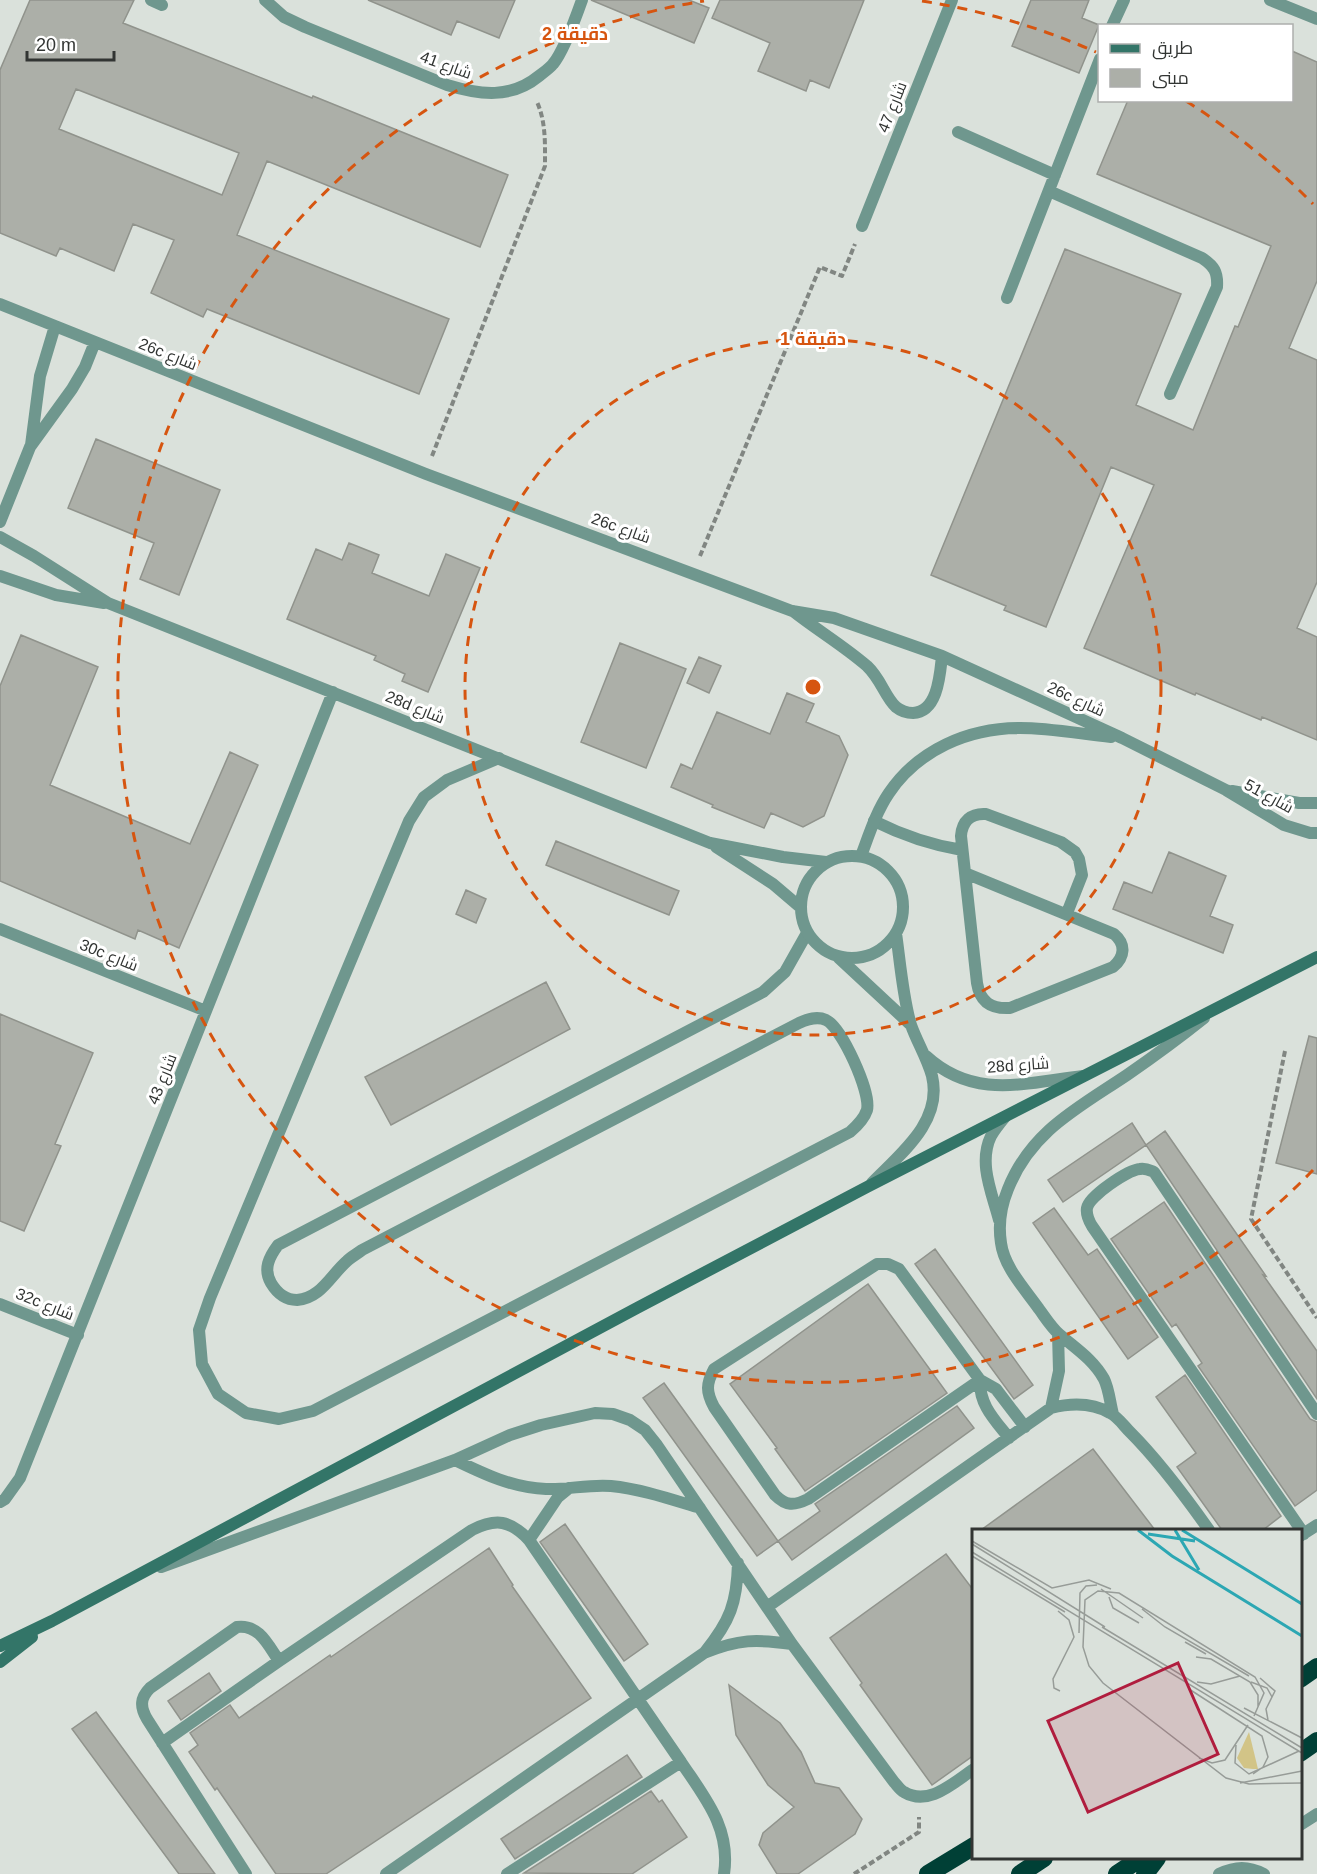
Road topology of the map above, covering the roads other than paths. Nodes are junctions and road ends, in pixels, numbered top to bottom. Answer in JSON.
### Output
{"nodes":[{"id":1,"x":264,"y":0,"type":"edge"},
{"id":2,"x":582,"y":0,"type":"edge"},
{"id":3,"x":952,"y":0,"type":"edge"},
{"id":4,"x":1124,"y":0,"type":"edge"},
{"id":5,"x":1270,"y":0,"type":"edge"},
{"id":6,"x":1317,"y":19,"type":"edge"},
{"id":7,"x":1113,"y":24,"type":"edge"},
{"id":8,"x":1098,"y":64,"type":"edge"},
{"id":9,"x":958,"y":132,"type":"dead end"},
{"id":10,"x":1055,"y":175,"type":"junction"},
{"id":11,"x":1049,"y":191,"type":"junction"},
{"id":12,"x":862,"y":226,"type":"road end"},
{"id":13,"x":1007,"y":298,"type":"dead end"},
{"id":14,"x":0,"y":304,"type":"edge"},
{"id":15,"x":55,"y":326,"type":"junction"},
{"id":16,"x":95,"y":342,"type":"junction"},
{"id":17,"x":1170,"y":394,"type":"dead end"},
{"id":18,"x":30,"y":447,"type":"junction"},
{"id":19,"x":0,"y":522,"type":"edge"},
{"id":20,"x":0,"y":537,"type":"edge"},
{"id":21,"x":0,"y":576,"type":"edge"},
{"id":22,"x":108,"y":603,"type":"junction"},
{"id":23,"x":792,"y":611,"type":"junction"},
{"id":24,"x":942,"y":656,"type":"junction"},
{"id":25,"x":333,"y":692,"type":"junction"},
{"id":26,"x":1122,"y":738,"type":"junction"},
{"id":27,"x":499,"y":758,"type":"junction"},
{"id":28,"x":1226,"y":790,"type":"junction"},
{"id":29,"x":1317,"y":803,"type":"edge"},
{"id":30,"x":874,"y":821,"type":"junction"},
{"id":31,"x":1317,"y":833,"type":"edge"},
{"id":32,"x":710,"y":843,"type":"junction"},
{"id":33,"x":963,"y":850,"type":"junction"},
{"id":34,"x":861,"y":856,"type":"junction"},
{"id":35,"x":826,"y":862,"type":"junction"},
{"id":36,"x":965,"y":873,"type":"junction"},
{"id":37,"x":800,"y":907,"type":"junction"},
{"id":38,"x":1067,"y":913,"type":"junction"},
{"id":39,"x":0,"y":929,"type":"edge"},
{"id":40,"x":807,"y":933,"type":"junction"},
{"id":41,"x":896,"y":933,"type":"junction"},
{"id":42,"x":1317,"y":957,"type":"edge"},
{"id":43,"x":839,"y":958,"type":"junction"},
{"id":44,"x":206,"y":1011,"type":"junction"},
{"id":45,"x":1209,"y":1014,"type":"junction"},
{"id":46,"x":911,"y":1024,"type":"junction"},
{"id":47,"x":925,"y":1055,"type":"junction"},
{"id":48,"x":1086,"y":1075,"type":"junction"},
{"id":49,"x":1005,"y":1117,"type":"junction"},
{"id":50,"x":867,"y":1187,"type":"junction"},
{"id":51,"x":999,"y":1221,"type":"junction"},
{"id":52,"x":0,"y":1304,"type":"edge"},
{"id":53,"x":1058,"y":1333,"type":"junction"},
{"id":54,"x":78,"y":1335,"type":"junction"},
{"id":55,"x":980,"y":1380,"type":"junction"},
{"id":56,"x":1051,"y":1408,"type":"junction"},
{"id":57,"x":1113,"y":1414,"type":"junction"},
{"id":58,"x":1317,"y":1414,"type":"edge"},
{"id":59,"x":1025,"y":1427,"type":"junction"},
{"id":60,"x":1009,"y":1438,"type":"junction"},
{"id":61,"x":455,"y":1460,"type":"junction"},
{"id":62,"x":569,"y":1488,"type":"junction"},
{"id":63,"x":0,"y":1502,"type":"edge"},
{"id":64,"x":700,"y":1508,"type":"junction"},
{"id":65,"x":1317,"y":1525,"type":"edge"},
{"id":66,"x":1208,"y":1529,"type":"edge"},
{"id":67,"x":1298,"y":1529,"type":"edge"},
{"id":68,"x":1302,"y":1535,"type":"edge"},
{"id":69,"x":529,"y":1540,"type":"junction"},
{"id":70,"x":738,"y":1563,"type":"junction"},
{"id":71,"x":132,"y":1578,"type":"junction"},
{"id":72,"x":767,"y":1607,"type":"junction"},
{"id":73,"x":52,"y":1621,"type":"junction"},
{"id":74,"x":792,"y":1644,"type":"junction"},
{"id":75,"x":0,"y":1646,"type":"edge"},
{"id":76,"x":704,"y":1653,"type":"junction"},
{"id":77,"x":1317,"y":1657,"type":"edge"},
{"id":78,"x":279,"y":1661,"type":"junction"},
{"id":79,"x":0,"y":1662,"type":"edge"},
{"id":80,"x":1302,"y":1664,"type":"edge"},
{"id":81,"x":1317,"y":1667,"type":"edge"},
{"id":82,"x":1302,"y":1678,"type":"edge"},
{"id":83,"x":638,"y":1699,"type":"junction"},
{"id":84,"x":1317,"y":1741,"type":"edge"},
{"id":85,"x":162,"y":1743,"type":"junction"},
{"id":86,"x":1302,"y":1752,"type":"edge"},
{"id":87,"x":681,"y":1762,"type":"junction"},
{"id":88,"x":972,"y":1770,"type":"edge"},
{"id":89,"x":1317,"y":1814,"type":"edge"},
{"id":90,"x":1302,"y":1824,"type":"edge"},
{"id":91,"x":972,"y":1847,"type":"edge"},
{"id":92,"x":1041,"y":1859,"type":"edge"},
{"id":93,"x":1138,"y":1859,"type":"edge"},
{"id":94,"x":1156,"y":1859,"type":"edge"},
{"id":95,"x":246,"y":1874,"type":"edge"},
{"id":96,"x":386,"y":1874,"type":"edge"},
{"id":97,"x":507,"y":1874,"type":"edge"},
{"id":98,"x":724,"y":1874,"type":"edge"},
{"id":99,"x":928,"y":1874,"type":"edge"},
{"id":100,"x":1020,"y":1874,"type":"edge"},
{"id":101,"x":1117,"y":1874,"type":"edge"},
{"id":102,"x":1145,"y":1874,"type":"edge"},
{"id":103,"x":1220,"y":1874,"type":"edge"},
{"id":104,"x":1264,"y":1874,"type":"edge"}],
"edges":[{"from":1,"to":2,"type":"street","name":"شارع 41"},
{"from":3,"to":12,"type":"street","name":"شارع 47"},
{"from":4,"to":7,"type":"street"},
{"from":5,"to":6,"type":"street"},
{"from":8,"to":10,"type":"street"},
{"from":9,"to":10,"type":"street"},
{"from":10,"to":11,"type":"street"},
{"from":11,"to":13,"type":"street"},
{"from":11,"to":17,"type":"street"},
{"from":14,"to":15,"type":"street","name":"26c شارع"},
{"from":15,"to":16,"type":"street","name":"26c شارع"},
{"from":15,"to":18,"type":"street"},
{"from":16,"to":18,"type":"street"},
{"from":16,"to":23,"type":"street","name":"26c شارع"},
{"from":18,"to":19,"type":"street"},
{"from":20,"to":22,"type":"street"},
{"from":21,"to":22,"type":"street"},
{"from":22,"to":25,"type":"street","name":"28d شارع"},
{"from":23,"to":24,"type":"street","name":"26c شارع"},
{"from":23,"to":24,"type":"street"},
{"from":24,"to":26,"type":"street","name":"26c شارع"},
{"from":25,"to":27,"type":"street","name":"28d شارع"},
{"from":25,"to":44,"type":"street","name":"شارع 43"},
{"from":26,"to":28,"type":"street","name":"26c شارع"},
{"from":26,"to":30,"type":"street"},
{"from":27,"to":32,"type":"street","name":"28d شارع"},
{"from":27,"to":40,"type":"street"},
{"from":28,"to":29,"type":"street","name":"شارع 51"},
{"from":28,"to":31,"type":"street","name":"شارع 51"},
{"from":30,"to":33,"type":"street"},
{"from":30,"to":34,"type":"street"},
{"from":32,"to":35,"type":"street","name":"28d شارع"},
{"from":32,"to":37,"type":"street","name":"28d شارع"},
{"from":33,"to":36,"type":"street"},
{"from":33,"to":38,"type":"street"},
{"from":34,"to":35,"type":"street"},
{"from":34,"to":41,"type":"street"},
{"from":35,"to":37,"type":"street"},
{"from":36,"to":38,"type":"street"},
{"from":36,"to":38,"type":"street"},
{"from":37,"to":40,"type":"street"},
{"from":39,"to":44,"type":"street","name":"30c شارع"},
{"from":40,"to":43,"type":"street"},
{"from":41,"to":43,"type":"street"},
{"from":41,"to":46,"type":"street","name":"28d شارع"},
{"from":42,"to":45,"type":"main road"},
{"from":43,"to":46,"type":"street","name":"28d شارع"},
{"from":44,"to":54,"type":"street","name":"شارع 43"},
{"from":45,"to":48,"type":"main road"},
{"from":45,"to":51,"type":"street"},
{"from":46,"to":47,"type":"street","name":"28d شارع"},
{"from":47,"to":48,"type":"street","name":"28d شارع"},
{"from":47,"to":50,"type":"street","name":"28d شارع"},
{"from":48,"to":49,"type":"main road"},
{"from":49,"to":50,"type":"main road"},
{"from":49,"to":51,"type":"street"},
{"from":50,"to":71,"type":"main road"},
{"from":51,"to":53,"type":"street"},
{"from":52,"to":54,"type":"street","name":"32c شارع"},
{"from":53,"to":56,"type":"street"},
{"from":53,"to":57,"type":"street"},
{"from":54,"to":63,"type":"street","name":"شارع 43"},
{"from":55,"to":55,"type":"street"},
{"from":55,"to":59,"type":"street"},
{"from":55,"to":60,"type":"street"},
{"from":56,"to":57,"type":"street"},
{"from":56,"to":59,"type":"street"},
{"from":57,"to":66,"type":"street"},
{"from":58,"to":67,"type":"street"},
{"from":59,"to":60,"type":"street"},
{"from":60,"to":72,"type":"street"},
{"from":61,"to":62,"type":"street"},
{"from":61,"to":64,"type":"street"},
{"from":61,"to":71,"type":"street"},
{"from":62,"to":64,"type":"street"},
{"from":62,"to":69,"type":"street"},
{"from":64,"to":70,"type":"street"},
{"from":65,"to":68,"type":"street"},
{"from":69,"to":78,"type":"street"},
{"from":69,"to":83,"type":"street"},
{"from":70,"to":72,"type":"street"},
{"from":70,"to":76,"type":"street"},
{"from":71,"to":73,"type":"main road"},
{"from":72,"to":74,"type":"street"},
{"from":73,"to":75,"type":"main road"},
{"from":73,"to":79,"type":"main road"},
{"from":74,"to":76,"type":"street"},
{"from":74,"to":88,"type":"street"},
{"from":76,"to":83,"type":"street"},
{"from":77,"to":80,"type":"highway"},
{"from":78,"to":85,"type":"street"},
{"from":78,"to":85,"type":"street"},
{"from":81,"to":82,"type":"highway"},
{"from":83,"to":87,"type":"street"},
{"from":83,"to":96,"type":"street"},
{"from":84,"to":86,"type":"highway"},
{"from":85,"to":95,"type":"street"},
{"from":87,"to":97,"type":"street"},
{"from":87,"to":98,"type":"street"},
{"from":89,"to":90,"type":"street"},
{"from":91,"to":99,"type":"highway"},
{"from":92,"to":100,"type":"highway"},
{"from":93,"to":101,"type":"highway"},
{"from":94,"to":102,"type":"highway"},
{"from":103,"to":104,"type":"street"}]}
